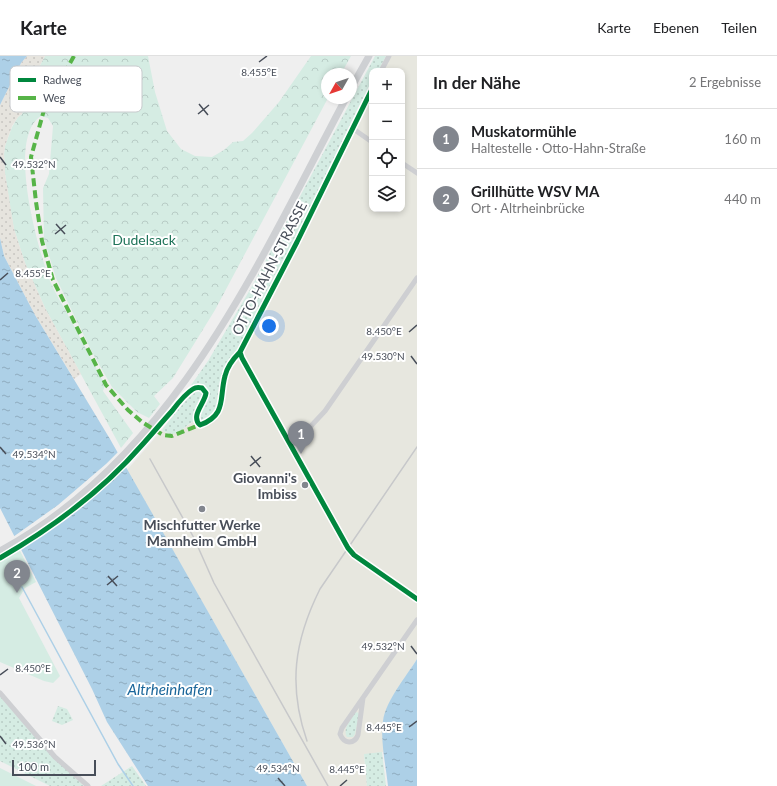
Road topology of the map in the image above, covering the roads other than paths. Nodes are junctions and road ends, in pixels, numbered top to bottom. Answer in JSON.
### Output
{"nodes":[{"id":1,"x":369,"y":56,"type":"edge"},
{"id":2,"x":389,"y":56,"type":"edge"},
{"id":3,"x":383,"y":68,"type":"edge"},
{"id":4,"x":357,"y":77,"type":"edge"},
{"id":5,"x":369,"y":95,"type":"edge"},
{"id":6,"x":343,"y":104,"type":"edge"},
{"id":7,"x":352,"y":128,"type":"junction"},
{"id":8,"x":369,"y":140,"type":"edge"},
{"id":9,"x":405,"y":165,"type":"edge"},
{"id":10,"x":417,"y":173,"type":"edge"},
{"id":11,"x":417,"y":278,"type":"edge"},
{"id":12,"x":288,"y":442,"type":"junction"},
{"id":13,"x":0,"y":551,"type":"edge"},
{"id":14,"x":417,"y":599,"type":"edge"},
{"id":15,"x":417,"y":620,"type":"edge"},
{"id":16,"x":0,"y":693,"type":"edge"},
{"id":17,"x":362,"y":698,"type":"junction"},
{"id":18,"x":88,"y":786,"type":"edge"}],
"edges":[{"from":1,"to":4,"type":"main road"},
{"from":2,"to":3,"type":"street"},
{"from":5,"to":7,"type":"street","name":"OTTO-HAHN-STRASSE"},
{"from":6,"to":13,"type":"main road"},
{"from":7,"to":8,"type":"street"},
{"from":7,"to":12,"type":"street","name":"OTTO-HAHN-STRASSE"},
{"from":9,"to":10,"type":"street"},
{"from":11,"to":12,"type":"street"},
{"from":12,"to":14,"type":"street","name":"OTTO-HAHN-STRASSE"},
{"from":15,"to":17,"type":"street"},
{"from":16,"to":18,"type":"street"},
{"from":17,"to":17,"type":"street"}]}
